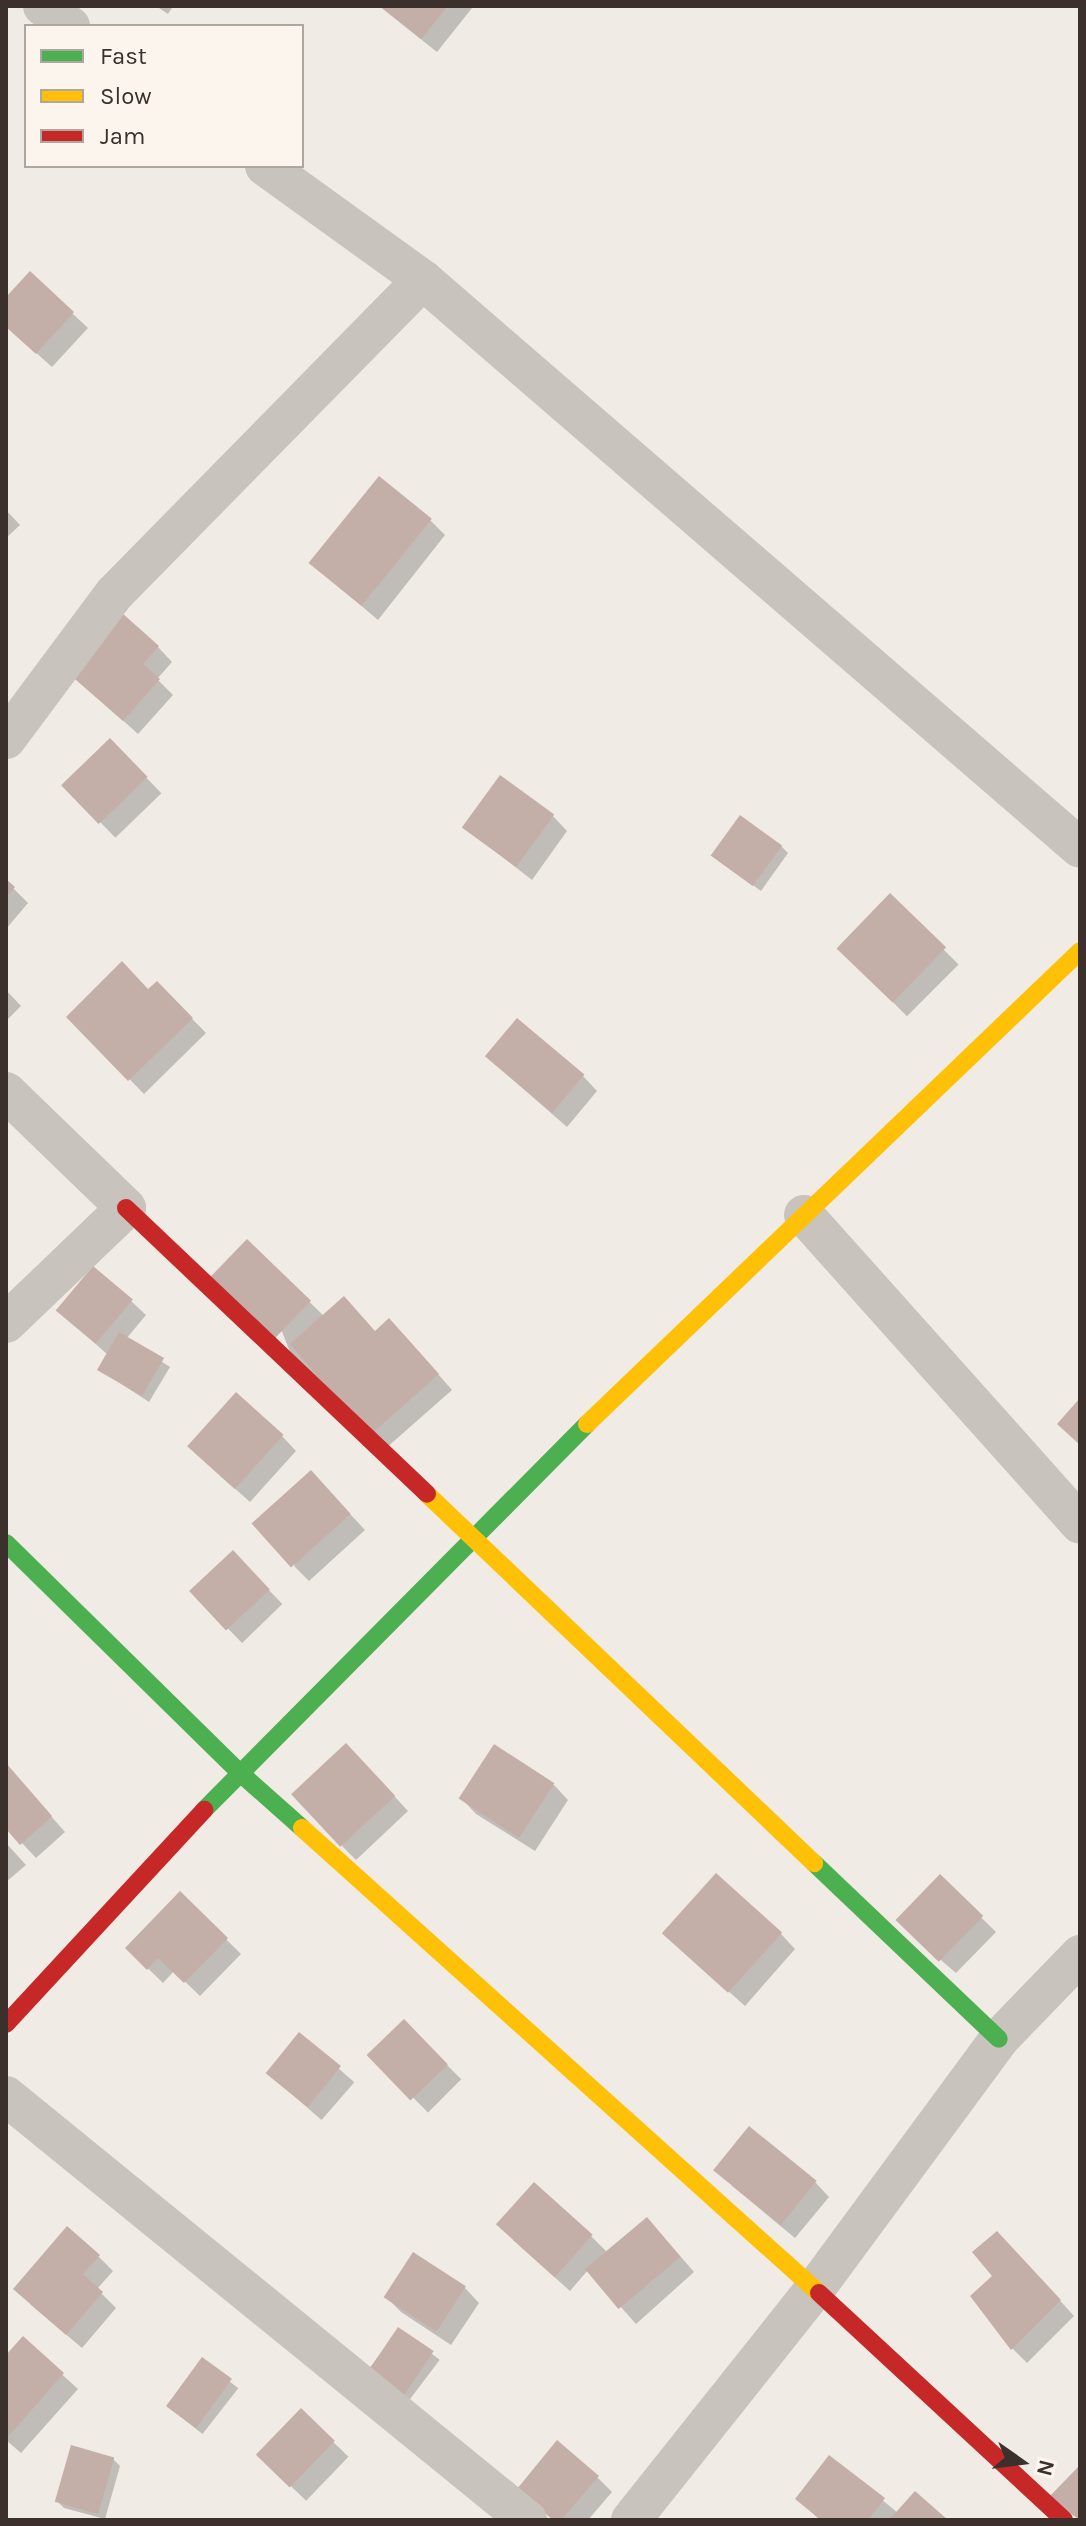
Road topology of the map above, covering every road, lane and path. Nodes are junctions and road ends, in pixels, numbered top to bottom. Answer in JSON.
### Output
{"nodes":[{"id":1,"x":43,"y":6,"type":"edge"},
{"id":2,"x":67,"y":24,"type":"edge"},
{"id":3,"x":268,"y":168,"type":"edge"},
{"id":4,"x":423,"y":280,"type":"junction"},
{"id":5,"x":6,"y":739,"type":"edge"},
{"id":6,"x":1080,"y":848,"type":"edge"},
{"id":7,"x":1080,"y":951,"type":"edge"},
{"id":8,"x":6,"y":1092,"type":"edge"},
{"id":9,"x":126,"y":1208,"type":"junction"},
{"id":10,"x":804,"y":1215,"type":"junction"},
{"id":11,"x":6,"y":1323,"type":"edge"},
{"id":12,"x":1080,"y":1524,"type":"edge"},
{"id":13,"x":475,"y":1540,"type":"junction"},
{"id":14,"x":6,"y":1543,"type":"edge"},
{"id":15,"x":239,"y":1772,"type":"junction"},
{"id":16,"x":1080,"y":1955,"type":"edge"},
{"id":17,"x":6,"y":2024,"type":"edge"},
{"id":18,"x":999,"y":2039,"type":"junction"},
{"id":19,"x":6,"y":2096,"type":"edge"},
{"id":20,"x":815,"y":2289,"type":"junction"},
{"id":21,"x":527,"y":2520,"type":"edge"},
{"id":22,"x":631,"y":2520,"type":"edge"},
{"id":23,"x":1064,"y":2520,"type":"edge"}],
"edges":[{"from":1,"to":2,"type":"street"},
{"from":3,"to":4,"type":"street"},
{"from":4,"to":5,"type":"street"},
{"from":4,"to":6,"type":"street"},
{"from":7,"to":10,"type":"street"},
{"from":8,"to":9,"type":"street"},
{"from":9,"to":11,"type":"street"},
{"from":9,"to":13,"type":"street"},
{"from":10,"to":12,"type":"street"},
{"from":10,"to":13,"type":"street"},
{"from":13,"to":15,"type":"street"},
{"from":13,"to":18,"type":"street"},
{"from":14,"to":15,"type":"street"},
{"from":15,"to":17,"type":"street"},
{"from":15,"to":20,"type":"street"},
{"from":16,"to":18,"type":"street"},
{"from":18,"to":20,"type":"street"},
{"from":19,"to":21,"type":"street"},
{"from":20,"to":22,"type":"street"},
{"from":20,"to":23,"type":"street"}]}
